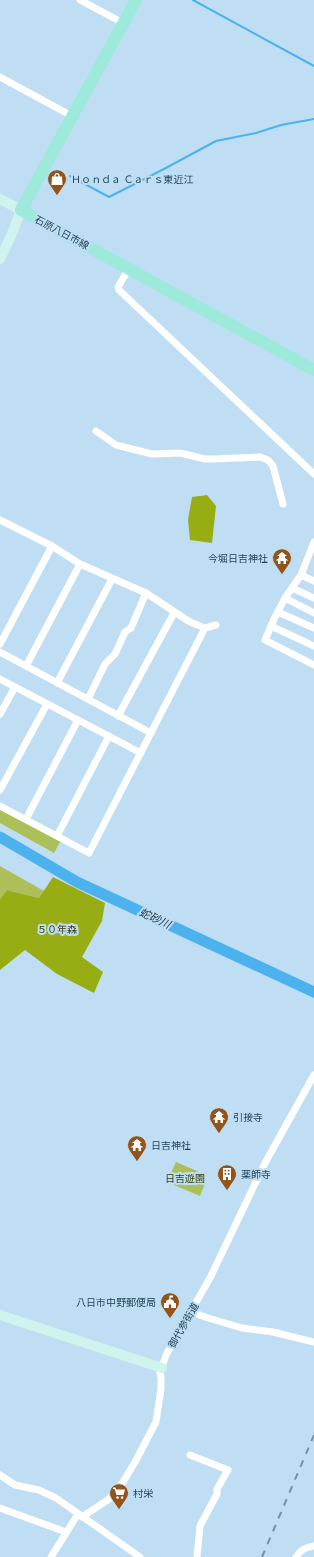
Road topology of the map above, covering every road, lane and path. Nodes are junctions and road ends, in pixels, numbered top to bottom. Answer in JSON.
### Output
{"nodes":[{"id":1,"x":80,"y":0,"type":"edge"},
{"id":2,"x":136,"y":0,"type":"edge"},
{"id":3,"x":123,"y":23,"type":"junction"},
{"id":4,"x":0,"y":77,"type":"edge"},
{"id":5,"x":72,"y":116,"type":"junction"},
{"id":6,"x":0,"y":198,"type":"edge"},
{"id":7,"x":21,"y":210,"type":"junction"},
{"id":8,"x":0,"y":259,"type":"edge"},
{"id":9,"x":129,"y":268,"type":"junction"},
{"id":10,"x":314,"y":370,"type":"edge"},
{"id":11,"x":96,"y":431,"type":"dead end"},
{"id":12,"x":314,"y":474,"type":"edge"},
{"id":13,"x":283,"y":504,"type":"dead end"},
{"id":14,"x":0,"y":520,"type":"edge"},
{"id":15,"x":52,"y":546,"type":"junction"},
{"id":16,"x":314,"y":546,"type":"edge"},
{"id":17,"x":306,"y":561,"type":"junction"},
{"id":18,"x":80,"y":564,"type":"junction"},
{"id":19,"x":314,"y":565,"type":"edge"},
{"id":20,"x":301,"y":575,"type":"junction"},
{"id":21,"x":112,"y":579,"type":"junction"},
{"id":22,"x":314,"y":580,"type":"edge"},
{"id":23,"x":292,"y":588,"type":"junction"},
{"id":24,"x":146,"y":594,"type":"junction"},
{"id":25,"x":285,"y":598,"type":"junction"},
{"id":26,"x":314,"y":598,"type":"edge"},
{"id":27,"x":278,"y":612,"type":"junction"},
{"id":28,"x":174,"y":613,"type":"junction"},
{"id":29,"x":314,"y":613,"type":"edge"},
{"id":30,"x":216,"y":625,"type":"dead end"},
{"id":31,"x":271,"y":626,"type":"junction"},
{"id":32,"x":205,"y":628,"type":"junction"},
{"id":33,"x":314,"y":628,"type":"edge"},
{"id":34,"x":0,"y":644,"type":"edge"},
{"id":35,"x":314,"y":646,"type":"edge"},
{"id":36,"x":0,"y":652,"type":"edge"},
{"id":37,"x":314,"y":665,"type":"edge"},
{"id":38,"x":26,"y":666,"type":"junction"},
{"id":39,"x":0,"y":679,"type":"edge"},
{"id":40,"x":58,"y":683,"type":"junction"},
{"id":41,"x":15,"y":687,"type":"junction"},
{"id":42,"x":88,"y":699,"type":"junction"},
{"id":43,"x":47,"y":704,"type":"junction"},
{"id":44,"x":0,"y":714,"type":"edge"},
{"id":45,"x":118,"y":716,"type":"junction"},
{"id":46,"x":78,"y":720,"type":"junction"},
{"id":47,"x":151,"y":732,"type":"junction"},
{"id":48,"x":109,"y":736,"type":"junction"},
{"id":49,"x":141,"y":753,"type":"junction"},
{"id":50,"x":0,"y":790,"type":"edge"},
{"id":51,"x":0,"y":806,"type":"edge"},
{"id":52,"x":26,"y":819,"type":"junction"},
{"id":53,"x":57,"y":836,"type":"junction"},
{"id":54,"x":314,"y":1075,"type":"edge"},
{"id":55,"x":311,"y":1089,"type":"edge"},
{"id":56,"x":192,"y":1310,"type":"junction"},
{"id":57,"x":0,"y":1315,"type":"edge"},
{"id":58,"x":0,"y":1322,"type":"edge"},
{"id":59,"x":314,"y":1342,"type":"edge"},
{"id":60,"x":161,"y":1371,"type":"junction"},
{"id":61,"x":190,"y":1455,"type":"dead end"},
{"id":62,"x":0,"y":1475,"type":"edge"},
{"id":63,"x":0,"y":1508,"type":"edge"},
{"id":64,"x":80,"y":1515,"type":"junction"},
{"id":65,"x":66,"y":1532,"type":"junction"},
{"id":66,"x":314,"y":1546,"type":"edge"},
{"id":67,"x":51,"y":1557,"type":"edge"},
{"id":68,"x":140,"y":1557,"type":"edge"},
{"id":69,"x":197,"y":1557,"type":"edge"},
{"id":70,"x":296,"y":1557,"type":"edge"}],
"edges":[{"from":1,"to":3,"type":"street"},
{"from":2,"to":3,"type":"main road"},
{"from":3,"to":5,"type":"main road"},
{"from":4,"to":5,"type":"street"},
{"from":5,"to":7,"type":"main road"},
{"from":6,"to":7,"type":"street"},
{"from":7,"to":8,"type":"street"},
{"from":7,"to":9,"type":"main road","name":"石原八日市線"},
{"from":9,"to":10,"type":"main road","name":"石原八日市線"},
{"from":9,"to":12,"type":"street"},
{"from":11,"to":13,"type":"street"},
{"from":14,"to":15,"type":"street"},
{"from":15,"to":18,"type":"street"},
{"from":15,"to":34,"type":"street"},
{"from":16,"to":17,"type":"street"},
{"from":17,"to":19,"type":"street"},
{"from":17,"to":20,"type":"street"},
{"from":18,"to":21,"type":"street"},
{"from":18,"to":38,"type":"street"},
{"from":20,"to":22,"type":"street"},
{"from":20,"to":23,"type":"street"},
{"from":21,"to":24,"type":"street"},
{"from":21,"to":40,"type":"street"},
{"from":23,"to":25,"type":"street"},
{"from":23,"to":26,"type":"street"},
{"from":24,"to":28,"type":"street"},
{"from":24,"to":42,"type":"street"},
{"from":25,"to":27,"type":"street"},
{"from":25,"to":29,"type":"street"},
{"from":27,"to":31,"type":"street"},
{"from":27,"to":33,"type":"street"},
{"from":28,"to":32,"type":"street"},
{"from":28,"to":45,"type":"street"},
{"from":30,"to":32,"type":"street"},
{"from":31,"to":35,"type":"street"},
{"from":31,"to":37,"type":"street"},
{"from":32,"to":47,"type":"street"},
{"from":36,"to":38,"type":"street"},
{"from":38,"to":40,"type":"street"},
{"from":39,"to":41,"type":"street"},
{"from":40,"to":42,"type":"street"},
{"from":41,"to":43,"type":"street"},
{"from":41,"to":44,"type":"street"},
{"from":42,"to":45,"type":"street"},
{"from":43,"to":46,"type":"street"},
{"from":43,"to":50,"type":"street"},
{"from":45,"to":47,"type":"street"},
{"from":46,"to":48,"type":"street"},
{"from":46,"to":52,"type":"street"},
{"from":47,"to":49,"type":"street"},
{"from":48,"to":49,"type":"street"},
{"from":48,"to":53,"type":"street"},
{"from":49,"to":53,"type":"street"},
{"from":51,"to":52,"type":"street"},
{"from":52,"to":53,"type":"street"},
{"from":54,"to":55,"type":"street","name":"御代参街道"},
{"from":55,"to":56,"type":"street","name":"御代参街道"},
{"from":56,"to":59,"type":"street"},
{"from":56,"to":60,"type":"street","name":"御代参街道"},
{"from":57,"to":60,"type":"street"},
{"from":58,"to":60,"type":"street"},
{"from":60,"to":64,"type":"street","name":"御代参街道"},
{"from":61,"to":69,"type":"street"},
{"from":62,"to":64,"type":"street"},
{"from":63,"to":65,"type":"street"},
{"from":64,"to":65,"type":"street","name":"御代参街道"},
{"from":64,"to":68,"type":"street"},
{"from":65,"to":67,"type":"street","name":"御代参街道"},
{"from":66,"to":70,"type":"street"}]}
